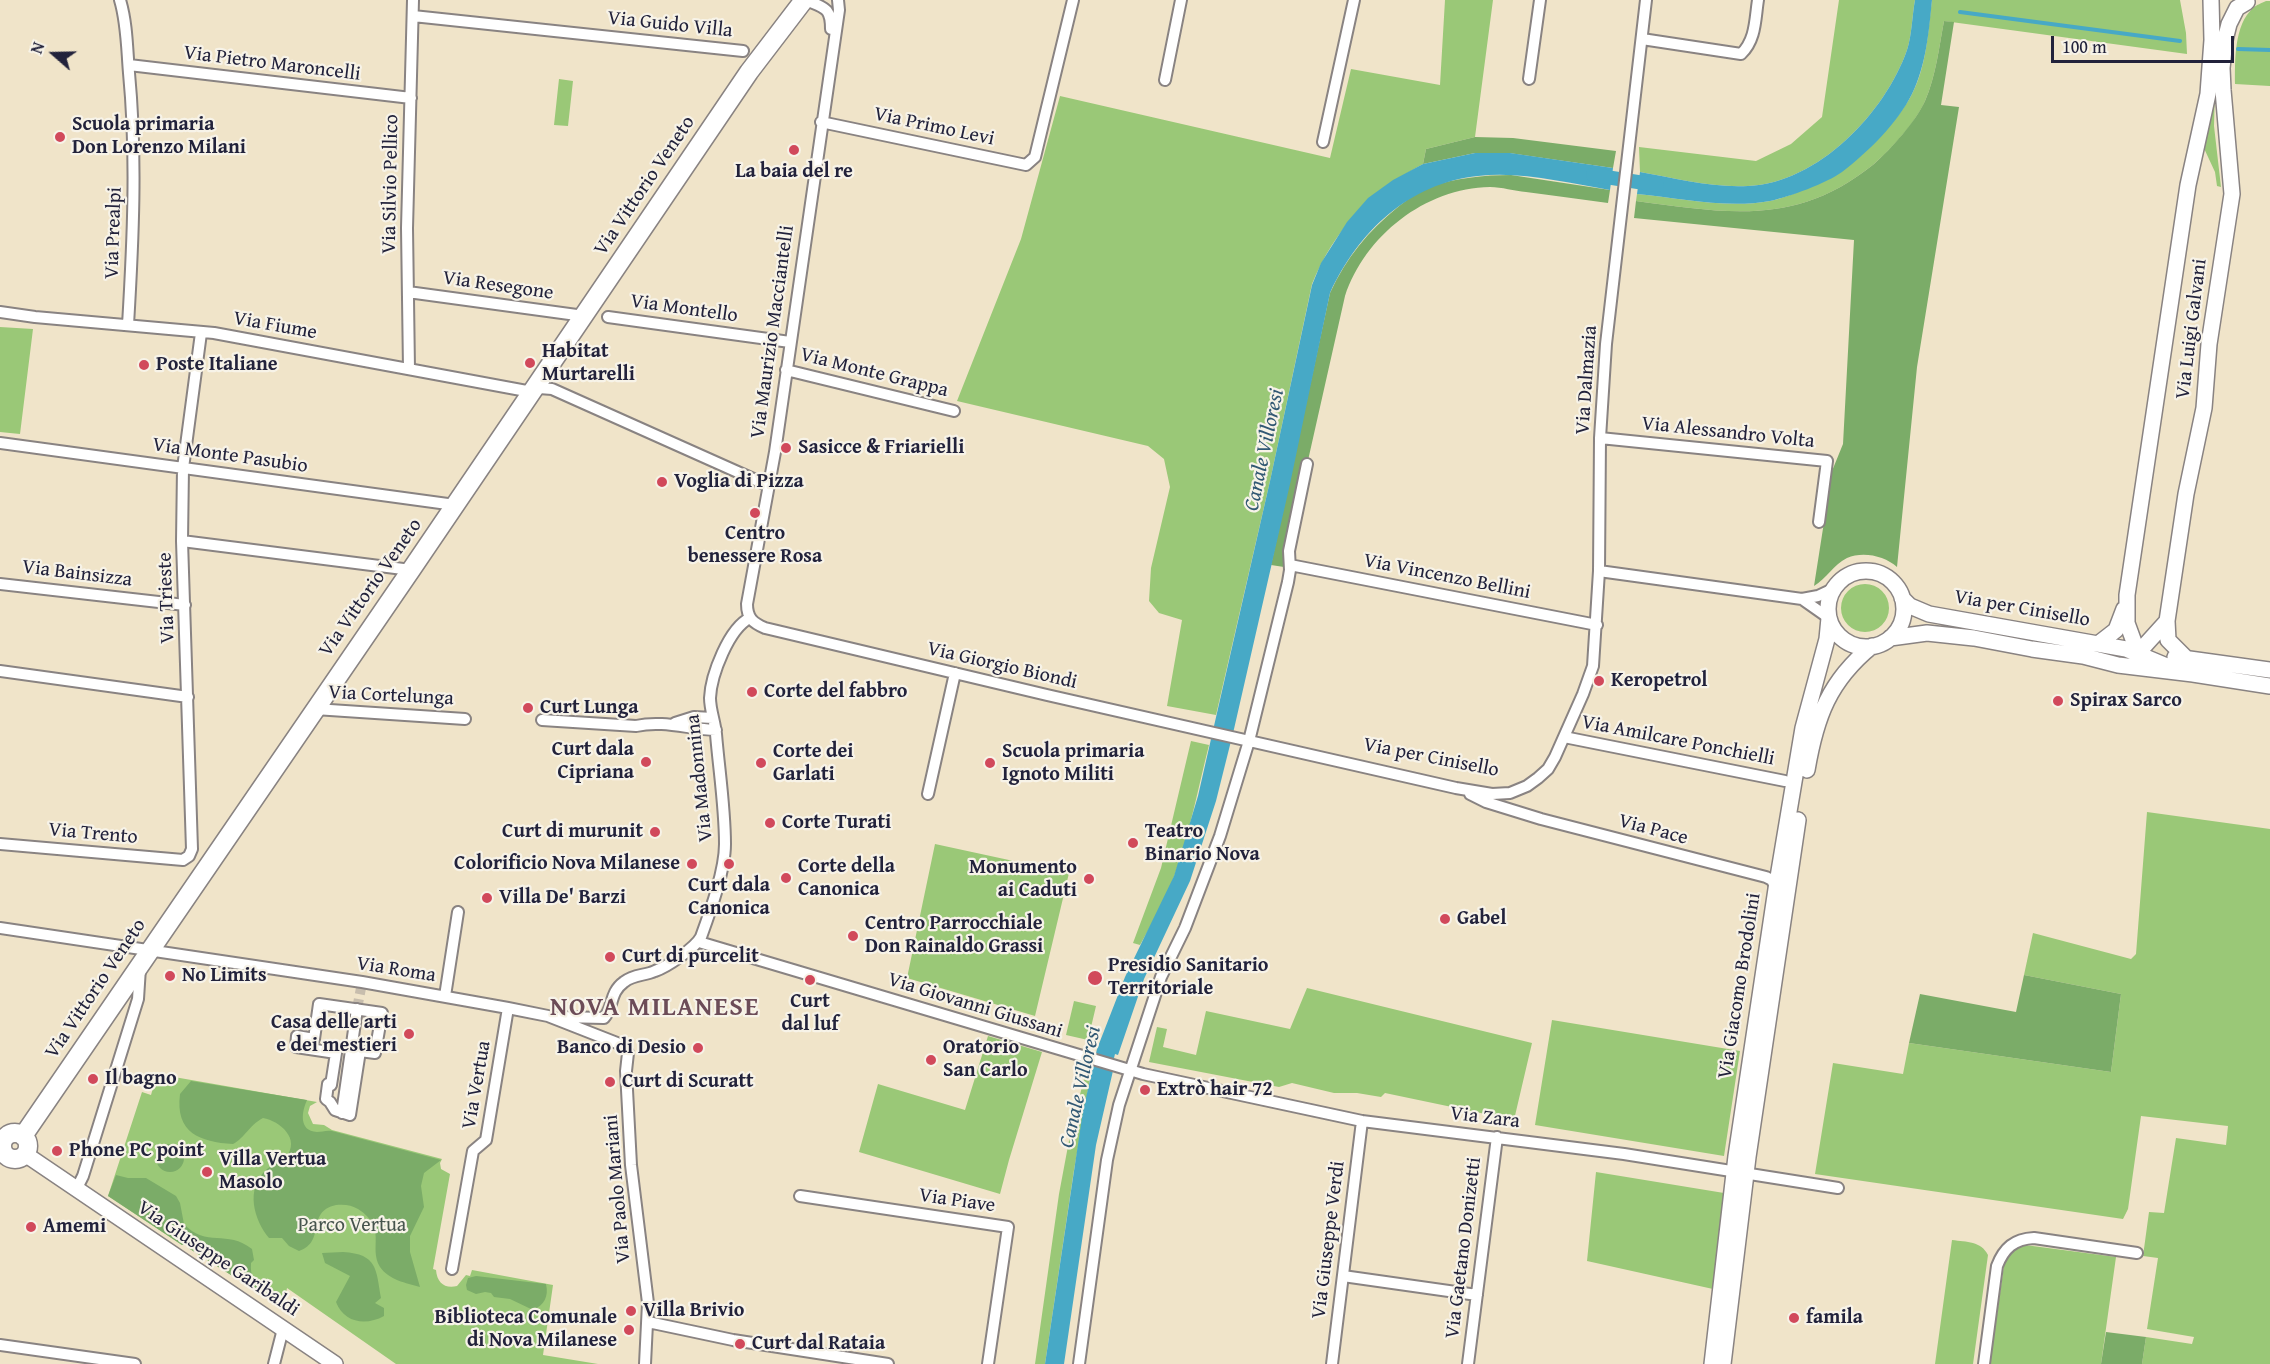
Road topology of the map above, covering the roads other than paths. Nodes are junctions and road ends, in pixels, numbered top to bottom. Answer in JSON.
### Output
{"nodes":[{"id":1,"x":120,"y":0,"type":"edge"},
{"id":2,"x":413,"y":0,"type":"edge"},
{"id":3,"x":793,"y":0,"type":"edge"},
{"id":4,"x":805,"y":0,"type":"edge"},
{"id":5,"x":838,"y":0,"type":"edge"},
{"id":6,"x":1073,"y":0,"type":"edge"},
{"id":7,"x":1181,"y":0,"type":"edge"},
{"id":8,"x":1354,"y":0,"type":"edge"},
{"id":9,"x":1540,"y":0,"type":"edge"},
{"id":10,"x":1646,"y":0,"type":"edge"},
{"id":11,"x":1758,"y":0,"type":"edge"},
{"id":12,"x":2211,"y":0,"type":"edge"},
{"id":13,"x":2220,"y":0,"type":"edge"},
{"id":14,"x":2249,"y":1,"type":"edge"},
{"id":15,"x":413,"y":16,"type":"junction"},
{"id":16,"x":1642,"y":39,"type":"junction"},
{"id":17,"x":2218,"y":40,"type":"junction"},
{"id":18,"x":832,"y":50,"type":"junction"},
{"id":19,"x":749,"y":58,"type":"junction"},
{"id":20,"x":129,"y":65,"type":"junction"},
{"id":21,"x":1166,"y":80,"type":"dead end"},
{"id":22,"x":1528,"y":80,"type":"dead end"},
{"id":23,"x":411,"y":98,"type":"junction"},
{"id":24,"x":821,"y":122,"type":"junction"},
{"id":25,"x":1323,"y":142,"type":"dead end"},
{"id":26,"x":408,"y":292,"type":"junction"},
{"id":27,"x":3,"y":315,"type":"edge"},
{"id":28,"x":584,"y":316,"type":"junction"},
{"id":29,"x":608,"y":317,"type":"dead end"},
{"id":30,"x":128,"y":325,"type":"junction"},
{"id":31,"x":201,"y":333,"type":"junction"},
{"id":32,"x":790,"y":342,"type":"junction"},
{"id":33,"x":409,"y":369,"type":"junction"},
{"id":34,"x":786,"y":370,"type":"junction"},
{"id":35,"x":532,"y":392,"type":"junction"},
{"id":36,"x":954,"y":411,"type":"dead end"},
{"id":37,"x":1600,"y":438,"type":"junction"},
{"id":38,"x":0,"y":443,"type":"edge"},
{"id":39,"x":1307,"y":464,"type":"dead end"},
{"id":40,"x":183,"y":468,"type":"junction"},
{"id":41,"x":769,"y":486,"type":"junction"},
{"id":42,"x":456,"y":505,"type":"junction"},
{"id":43,"x":1819,"y":522,"type":"dead end"},
{"id":44,"x":183,"y":541,"type":"junction"},
{"id":45,"x":1290,"y":565,"type":"junction"},
{"id":46,"x":411,"y":570,"type":"junction"},
{"id":47,"x":1599,"y":571,"type":"junction"},
{"id":48,"x":0,"y":584,"type":"edge"},
{"id":49,"x":1835,"y":588,"type":"junction"},
{"id":50,"x":1802,"y":598,"type":"junction"},
{"id":51,"x":1902,"y":598,"type":"junction"},
{"id":52,"x":2126,"y":604,"type":"junction"},
{"id":53,"x":185,"y":605,"type":"junction"},
{"id":54,"x":750,"y":618,"type":"junction"},
{"id":55,"x":1830,"y":618,"type":"junction"},
{"id":56,"x":2167,"y":621,"type":"junction"},
{"id":57,"x":1596,"y":625,"type":"junction"},
{"id":58,"x":1890,"y":638,"type":"junction"},
{"id":59,"x":2098,"y":644,"type":"junction"},
{"id":60,"x":1872,"y":646,"type":"junction"},
{"id":61,"x":2138,"y":653,"type":"junction"},
{"id":62,"x":2083,"y":656,"type":"junction"},
{"id":63,"x":2185,"y":657,"type":"junction"},
{"id":64,"x":2270,"y":670,"type":"edge"},
{"id":65,"x":0,"y":671,"type":"edge"},
{"id":66,"x":955,"y":674,"type":"junction"},
{"id":67,"x":2193,"y":674,"type":"junction"},
{"id":68,"x":2270,"y":686,"type":"edge"},
{"id":69,"x":188,"y":697,"type":"junction"},
{"id":70,"x":315,"y":710,"type":"junction"},
{"id":71,"x":465,"y":718,"type":"dead end"},
{"id":72,"x":713,"y":718,"type":"junction"},
{"id":73,"x":542,"y":720,"type":"dead end"},
{"id":74,"x":673,"y":723,"type":"junction"},
{"id":75,"x":716,"y":730,"type":"junction"},
{"id":76,"x":1564,"y":737,"type":"junction"},
{"id":77,"x":1250,"y":741,"type":"junction"},
{"id":78,"x":1785,"y":781,"type":"dead end"},
{"id":79,"x":1456,"y":788,"type":"junction"},
{"id":80,"x":1518,"y":790,"type":"junction"},
{"id":81,"x":928,"y":794,"type":"dead end"},
{"id":82,"x":1516,"y":811,"type":"junction"},
{"id":83,"x":0,"y":844,"type":"edge"},
{"id":84,"x":183,"y":860,"type":"joint"},
{"id":85,"x":1776,"y":889,"type":"junction"},
{"id":86,"x":458,"y":912,"type":"dead end"},
{"id":87,"x":0,"y":928,"type":"edge"},
{"id":88,"x":703,"y":943,"type":"junction"},
{"id":89,"x":145,"y":957,"type":"junction"},
{"id":90,"x":445,"y":996,"type":"junction"},
{"id":91,"x":508,"y":1008,"type":"junction"},
{"id":92,"x":357,"y":1009,"type":"junction"},
{"id":93,"x":548,"y":1016,"type":"junction"},
{"id":94,"x":628,"y":1053,"type":"joint"},
{"id":95,"x":1130,"y":1071,"type":"junction"},
{"id":96,"x":342,"y":1113,"type":"junction"},
{"id":97,"x":1362,"y":1121,"type":"junction"},
{"id":98,"x":1497,"y":1137,"type":"junction"},
{"id":99,"x":10,"y":1149,"type":"edge"},
{"id":100,"x":1740,"y":1173,"type":"junction"},
{"id":101,"x":77,"y":1188,"type":"junction"},
{"id":102,"x":1838,"y":1188,"type":"dead end"},
{"id":103,"x":800,"y":1196,"type":"dead end"},
{"id":104,"x":2137,"y":1253,"type":"dead end"},
{"id":105,"x":452,"y":1269,"type":"dead end"},
{"id":106,"x":1343,"y":1276,"type":"junction"},
{"id":107,"x":1476,"y":1295,"type":"junction"},
{"id":108,"x":648,"y":1322,"type":"junction"},
{"id":109,"x":283,"y":1329,"type":"junction"},
{"id":110,"x":0,"y":1345,"type":"edge"},
{"id":111,"x":135,"y":1364,"type":"edge"},
{"id":112,"x":274,"y":1364,"type":"edge"},
{"id":113,"x":335,"y":1364,"type":"edge"},
{"id":114,"x":645,"y":1364,"type":"edge"},
{"id":115,"x":888,"y":1364,"type":"edge"},
{"id":116,"x":988,"y":1364,"type":"edge"},
{"id":117,"x":1079,"y":1364,"type":"edge"},
{"id":118,"x":1332,"y":1364,"type":"edge"},
{"id":119,"x":1468,"y":1364,"type":"edge"},
{"id":120,"x":1712,"y":1364,"type":"edge"},
{"id":121,"x":1723,"y":1364,"type":"edge"},
{"id":122,"x":1984,"y":1364,"type":"edge"}],
"edges":[{"from":1,"to":20,"type":"street","name":"Via Prealpi"},
{"from":2,"to":15,"type":"street","name":"Via Silvio Pellico"},
{"from":3,"to":19,"type":"main road","name":"Via Vittorio Veneto"},
{"from":4,"to":18,"type":"street","name":"Via Maurizio Macciantelli"},
{"from":4,"to":19,"type":"main road","name":"Via Vittorio Veneto"},
{"from":5,"to":18,"type":"street","name":"Via Maurizio Macciantelli"},
{"from":6,"to":24,"type":"street","name":"Via Primo Levi"},
{"from":7,"to":21,"type":"street"},
{"from":8,"to":25,"type":"street"},
{"from":9,"to":22,"type":"street"},
{"from":10,"to":16,"type":"street","name":"Via Dalmazia"},
{"from":11,"to":16,"type":"street"},
{"from":12,"to":17,"type":"main road"},
{"from":13,"to":14,"type":"main road"},
{"from":14,"to":17,"type":"main road"},
{"from":15,"to":19,"type":"street","name":"Via Guido Villa"},
{"from":15,"to":23,"type":"street","name":"Via Silvio Pellico"},
{"from":16,"to":37,"type":"street","name":"Via Dalmazia"},
{"from":17,"to":52,"type":"main road","name":"Via Luigi Galvani"},
{"from":17,"to":56,"type":"main road","name":"Via Luigi Galvani"},
{"from":18,"to":24,"type":"street","name":"Via Maurizio Macciantelli"},
{"from":19,"to":28,"type":"main road","name":"Via Vittorio Veneto"},
{"from":20,"to":23,"type":"street","name":"Via Pietro Maroncelli"},
{"from":20,"to":30,"type":"street","name":"Via Prealpi"},
{"from":23,"to":26,"type":"street","name":"Via Silvio Pellico"},
{"from":24,"to":32,"type":"street","name":"Via Maurizio Macciantelli"},
{"from":26,"to":28,"type":"street","name":"Via Resegone"},
{"from":26,"to":33,"type":"street","name":"Via Silvio Pellico"},
{"from":27,"to":30,"type":"street","name":"Via Fiume"},
{"from":28,"to":35,"type":"main road","name":"Via Vittorio Veneto"},
{"from":29,"to":32,"type":"street","name":"Via Montello"},
{"from":30,"to":31,"type":"street","name":"Via Fiume"},
{"from":31,"to":33,"type":"street","name":"Via Fiume"},
{"from":31,"to":40,"type":"street","name":"Via Trieste"},
{"from":32,"to":34,"type":"street","name":"Via Maurizio Macciantelli"},
{"from":33,"to":35,"type":"street","name":"Via Fiume"},
{"from":34,"to":36,"type":"street","name":"Via Monte Grappa"},
{"from":34,"to":41,"type":"street","name":"Via Maurizio Macciantelli"},
{"from":35,"to":41,"type":"street","name":"Via Fiume"},
{"from":35,"to":42,"type":"main road","name":"Via Vittorio Veneto"},
{"from":37,"to":43,"type":"street","name":"Via Alessandro Volta"},
{"from":37,"to":47,"type":"street","name":"Via Dalmazia"},
{"from":38,"to":40,"type":"street","name":"Via Monte Pasubio"},
{"from":39,"to":45,"type":"street"},
{"from":40,"to":42,"type":"street","name":"Via Monte Pasubio"},
{"from":40,"to":44,"type":"street","name":"Via Trieste"},
{"from":41,"to":54,"type":"street","name":"Via Maurizio Macciantelli"},
{"from":42,"to":46,"type":"main road","name":"Via Vittorio Veneto"},
{"from":44,"to":46,"type":"street"},
{"from":44,"to":53,"type":"street","name":"Via Trieste"},
{"from":45,"to":57,"type":"street","name":"Via Vincenzo Bellini"},
{"from":45,"to":77,"type":"street"},
{"from":46,"to":70,"type":"main road","name":"Via Vittorio Veneto"},
{"from":47,"to":50,"type":"street","name":"Via per Cinisello"},
{"from":47,"to":57,"type":"street","name":"Via per Cinisello"},
{"from":48,"to":53,"type":"street","name":"Via Bainsizza"},
{"from":49,"to":50,"type":"street","name":"Via per Cinisello"},
{"from":49,"to":51,"type":"main road","name":"Via per Cinisello"},
{"from":49,"to":55,"type":"main road"},
{"from":50,"to":55,"type":"street","name":"Via per Cinisello"},
{"from":51,"to":58,"type":"main road"},
{"from":51,"to":59,"type":"main road","name":"Via per Cinisello"},
{"from":52,"to":59,"type":"main road","name":"Via Luigi Galvani"},
{"from":52,"to":61,"type":"main road","name":"Via Luigi Galvani"},
{"from":53,"to":69,"type":"street","name":"Via Trieste"},
{"from":54,"to":66,"type":"street","name":"Via Giorgio Biondi"},
{"from":54,"to":72,"type":"street","name":"Via Madonnina"},
{"from":55,"to":60,"type":"main road","name":"Via per Cinisello"},
{"from":55,"to":85,"type":"main road","name":"Via Giacomo Brodolini"},
{"from":56,"to":61,"type":"main road"},
{"from":56,"to":63,"type":"main road","name":"Via Luigi Galvani"},
{"from":57,"to":76,"type":"street","name":"Via per Cinisello"},
{"from":58,"to":60,"type":"main road","name":"Via per Cinisello"},
{"from":58,"to":62,"type":"main road","name":"Via per Cinisello"},
{"from":59,"to":61,"type":"main road","name":"Via per Cinisello"},
{"from":60,"to":100,"type":"main road","name":"Via Giacomo Brodolini"},
{"from":61,"to":62,"type":"main road","name":"Via per Cinisello"},
{"from":61,"to":63,"type":"main road","name":"Via per Cinisello"},
{"from":61,"to":67,"type":"main road","name":"Via per Cinisello"},
{"from":62,"to":67,"type":"main road","name":"Via per Cinisello"},
{"from":63,"to":64,"type":"main road","name":"Via per Cinisello"},
{"from":65,"to":69,"type":"street"},
{"from":66,"to":77,"type":"street","name":"Via Giorgio Biondi"},
{"from":66,"to":81,"type":"street"},
{"from":67,"to":68,"type":"main road","name":"Via per Cinisello"},
{"from":69,"to":84,"type":"street","name":"Via Trieste"},
{"from":70,"to":71,"type":"street","name":"Via Cortelunga"},
{"from":70,"to":89,"type":"main road","name":"Via Vittorio Veneto"},
{"from":72,"to":74,"type":"street"},
{"from":72,"to":75,"type":"street","name":"Via Madonnina"},
{"from":73,"to":74,"type":"street"},
{"from":74,"to":75,"type":"street"},
{"from":75,"to":88,"type":"street","name":"Via Madonnina"},
{"from":76,"to":78,"type":"street","name":"Via Amilcare Ponchielli"},
{"from":76,"to":80,"type":"street","name":"Via per Cinisello"},
{"from":77,"to":79,"type":"street","name":"Via per Cinisello"},
{"from":77,"to":95,"type":"street"},
{"from":79,"to":80,"type":"street","name":"Via per Cinisello"},
{"from":79,"to":82,"type":"street","name":"Via Pace"},
{"from":80,"to":82,"type":"street"},
{"from":82,"to":85,"type":"street","name":"Via Pace"},
{"from":83,"to":84,"type":"street","name":"Via Trento"},
{"from":85,"to":100,"type":"main road","name":"Via Giacomo Brodolini"},
{"from":86,"to":90,"type":"street"},
{"from":87,"to":89,"type":"street","name":"Via Roma"},
{"from":88,"to":93,"type":"street"},
{"from":88,"to":95,"type":"street","name":"Via Giovanni Giussani"},
{"from":89,"to":90,"type":"street","name":"Via Roma"},
{"from":89,"to":99,"type":"main road","name":"Via Vittorio Veneto"},
{"from":89,"to":101,"type":"street"},
{"from":90,"to":91,"type":"street","name":"Via Roma"},
{"from":91,"to":93,"type":"street","name":"Via Roma"},
{"from":91,"to":105,"type":"street","name":"Via Vertua"},
{"from":92,"to":96,"type":"street"},
{"from":92,"to":96,"type":"street"},
{"from":92,"to":96,"type":"street"},
{"from":93,"to":94,"type":"street","name":"Via Roma"},
{"from":94,"to":108,"type":"street","name":"Via Paolo Mariani"},
{"from":95,"to":97,"type":"street","name":"Via Zara"},
{"from":95,"to":117,"type":"street"},
{"from":97,"to":98,"type":"street","name":"Via Zara"},
{"from":97,"to":106,"type":"street","name":"Via Giuseppe Verdi"},
{"from":98,"to":100,"type":"street","name":"Via Zara"},
{"from":98,"to":107,"type":"street","name":"Via Gaetano Donizetti"},
{"from":99,"to":101,"type":"main road","name":"Via Giuseppe Garibaldi"},
{"from":100,"to":102,"type":"street","name":"Via Zara"},
{"from":100,"to":120,"type":"main road","name":"Via Giacomo Brodolini"},
{"from":100,"to":121,"type":"main road","name":"Via Giacomo Brodolini"},
{"from":101,"to":109,"type":"main road","name":"Via Giuseppe Garibaldi"},
{"from":103,"to":116,"type":"street","name":"Via Piave"},
{"from":104,"to":122,"type":"street"},
{"from":106,"to":107,"type":"street"},
{"from":106,"to":118,"type":"street","name":"Via Giuseppe Verdi"},
{"from":107,"to":119,"type":"street","name":"Via Gaetano Donizetti"},
{"from":108,"to":114,"type":"street","name":"Via Paolo Mariani"},
{"from":108,"to":115,"type":"street"},
{"from":109,"to":112,"type":"street"},
{"from":109,"to":113,"type":"main road","name":"Via Giuseppe Garibaldi"},
{"from":110,"to":111,"type":"street"}]}
